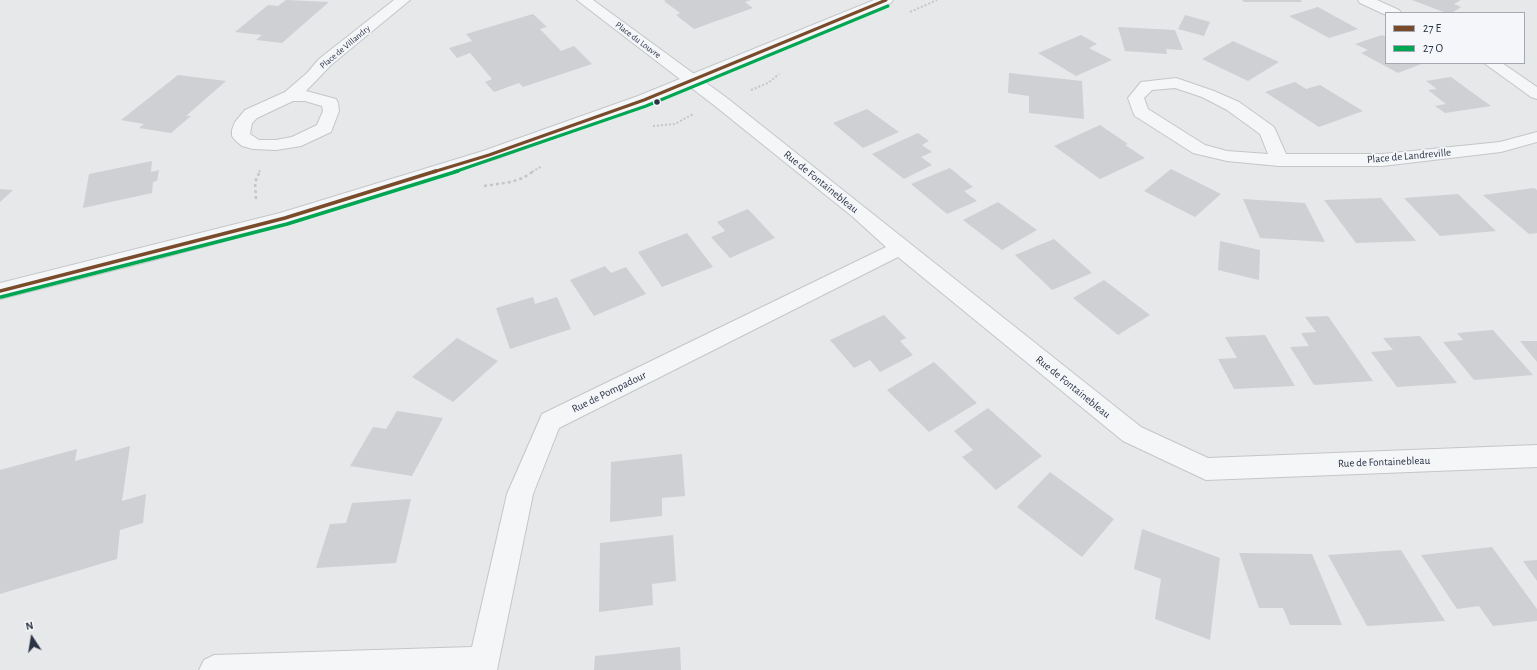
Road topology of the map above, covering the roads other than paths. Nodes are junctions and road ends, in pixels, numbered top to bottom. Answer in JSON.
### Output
{"nodes":[{"id":1,"x":403,"y":0,"type":"edge"},
{"id":2,"x":584,"y":0,"type":"edge"},
{"id":3,"x":886,"y":0,"type":"edge"},
{"id":4,"x":1365,"y":0,"type":"edge"},
{"id":5,"x":1392,"y":12,"type":"edge"},
{"id":6,"x":1493,"y":64,"type":"edge"},
{"id":7,"x":692,"y":80,"type":"junction"},
{"id":8,"x":1537,"y":94,"type":"edge"},
{"id":9,"x":291,"y":96,"type":"junction"},
{"id":10,"x":1537,"y":137,"type":"edge"},
{"id":11,"x":1279,"y":160,"type":"junction"},
{"id":12,"x":900,"y":248,"type":"junction"},
{"id":13,"x":0,"y":291,"type":"edge"},
{"id":14,"x":1537,"y":456,"type":"edge"},
{"id":15,"x":483,"y":666,"type":"edge"},
{"id":16,"x":214,"y":670,"type":"edge"}],
"edges":[{"from":1,"to":9,"type":"street","name":"Place de Villandry"},
{"from":2,"to":7,"type":"street","name":"Place du Louvre"},
{"from":3,"to":7,"type":"street"},
{"from":4,"to":5,"type":"street"},
{"from":6,"to":8,"type":"street"},
{"from":7,"to":12,"type":"street","name":"Rue de Fontainebleau"},
{"from":7,"to":13,"type":"street"},
{"from":9,"to":9,"type":"street","name":"Place de Villandry"},
{"from":10,"to":11,"type":"street","name":"Place de Landreville"},
{"from":11,"to":11,"type":"street","name":"Place de Landreville"},
{"from":12,"to":14,"type":"street","name":"Rue de Fontainebleau"},
{"from":12,"to":15,"type":"street","name":"Rue de Pompadour"},
{"from":15,"to":16,"type":"street"}]}
